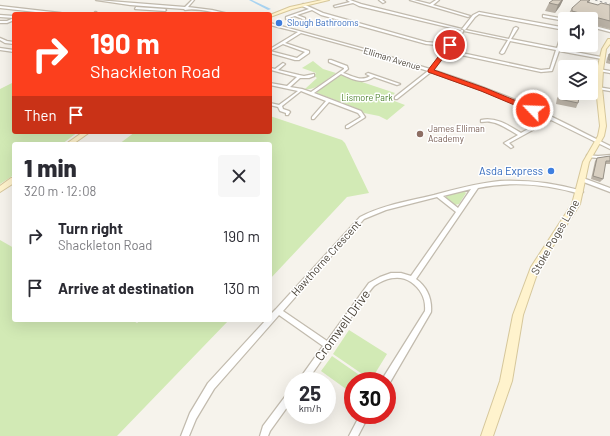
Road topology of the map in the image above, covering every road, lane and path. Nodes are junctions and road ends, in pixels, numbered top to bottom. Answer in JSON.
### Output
{"nodes":[{"id":1,"x":97,"y":0,"type":"edge"},
{"id":2,"x":193,"y":0,"type":"edge"},
{"id":3,"x":327,"y":0,"type":"edge"},
{"id":4,"x":348,"y":0,"type":"edge"},
{"id":5,"x":380,"y":0,"type":"edge"},
{"id":6,"x":411,"y":0,"type":"edge"},
{"id":7,"x":438,"y":0,"type":"edge"},
{"id":8,"x":353,"y":2,"type":"junction"},
{"id":9,"x":384,"y":2,"type":"dead end"},
{"id":10,"x":303,"y":5,"type":"junction"},
{"id":11,"x":431,"y":5,"type":"junction"},
{"id":12,"x":335,"y":6,"type":"dead end"},
{"id":13,"x":0,"y":7,"type":"edge"},
{"id":14,"x":185,"y":8,"type":"junction"},
{"id":15,"x":479,"y":8,"type":"dead end"},
{"id":16,"x":312,"y":9,"type":"junction"},
{"id":17,"x":32,"y":10,"type":"junction"},
{"id":18,"x":28,"y":12,"type":"edge"},
{"id":19,"x":46,"y":12,"type":"edge"},
{"id":20,"x":214,"y":12,"type":"edge"},
{"id":21,"x":303,"y":12,"type":"junction"},
{"id":22,"x":479,"y":13,"type":"junction"},
{"id":23,"x":308,"y":14,"type":"dead end"},
{"id":24,"x":272,"y":15,"type":"edge"},
{"id":25,"x":293,"y":15,"type":"junction"},
{"id":26,"x":0,"y":16,"type":"edge"},
{"id":27,"x":469,"y":16,"type":"dead end"},
{"id":28,"x":544,"y":16,"type":"dead end"},
{"id":29,"x":12,"y":18,"type":"edge"},
{"id":30,"x":287,"y":18,"type":"dead end"},
{"id":31,"x":12,"y":19,"type":"edge"},
{"id":32,"x":304,"y":19,"type":"dead end"},
{"id":33,"x":558,"y":19,"type":"edge"},
{"id":34,"x":0,"y":22,"type":"edge"},
{"id":35,"x":7,"y":22,"type":"junction"},
{"id":36,"x":272,"y":25,"type":"edge"},
{"id":37,"x":0,"y":26,"type":"edge"},
{"id":38,"x":516,"y":28,"type":"dead end"},
{"id":39,"x":558,"y":28,"type":"edge"},
{"id":40,"x":598,"y":28,"type":"edge"},
{"id":41,"x":463,"y":30,"type":"junction"},
{"id":42,"x":610,"y":31,"type":"edge"},
{"id":43,"x":300,"y":32,"type":"junction"},
{"id":44,"x":0,"y":39,"type":"edge"},
{"id":45,"x":509,"y":39,"type":"junction"},
{"id":46,"x":610,"y":40,"type":"edge"},
{"id":47,"x":12,"y":43,"type":"edge"},
{"id":48,"x":283,"y":43,"type":"junction"},
{"id":49,"x":450,"y":45,"type":"junction"},
{"id":50,"x":12,"y":48,"type":"edge"},
{"id":51,"x":0,"y":49,"type":"edge"},
{"id":52,"x":558,"y":49,"type":"joint"},
{"id":53,"x":8,"y":50,"type":"junction"},
{"id":54,"x":272,"y":50,"type":"edge"},
{"id":55,"x":12,"y":51,"type":"edge"},
{"id":56,"x":447,"y":51,"type":"junction"},
{"id":57,"x":272,"y":52,"type":"edge"},
{"id":58,"x":578,"y":52,"type":"edge"},
{"id":59,"x":502,"y":53,"type":"dead end"},
{"id":60,"x":604,"y":56,"type":"junction"},
{"id":61,"x":330,"y":61,"type":"dead end"},
{"id":62,"x":284,"y":64,"type":"dead end"},
{"id":63,"x":600,"y":70,"type":"junction"},
{"id":64,"x":430,"y":71,"type":"junction"},
{"id":65,"x":610,"y":72,"type":"edge"},
{"id":66,"x":341,"y":73,"type":"junction"},
{"id":67,"x":368,"y":74,"type":"dead end"},
{"id":68,"x":312,"y":75,"type":"dead end"},
{"id":69,"x":300,"y":76,"type":"junction"},
{"id":70,"x":373,"y":76,"type":"junction"},
{"id":71,"x":272,"y":84,"type":"edge"},
{"id":72,"x":398,"y":84,"type":"dead end"},
{"id":73,"x":288,"y":87,"type":"junction"},
{"id":74,"x":599,"y":88,"type":"junction"},
{"id":75,"x":302,"y":90,"type":"junction"},
{"id":76,"x":610,"y":90,"type":"edge"},
{"id":77,"x":312,"y":93,"type":"junction"},
{"id":78,"x":600,"y":96,"type":"joint"},
{"id":79,"x":396,"y":98,"type":"dead end"},
{"id":80,"x":329,"y":100,"type":"junction"},
{"id":81,"x":272,"y":104,"type":"edge"},
{"id":82,"x":280,"y":106,"type":"junction"},
{"id":83,"x":287,"y":114,"type":"dead end"},
{"id":84,"x":313,"y":118,"type":"dead end"},
{"id":85,"x":551,"y":118,"type":"junction"},
{"id":86,"x":482,"y":121,"type":"dead end"},
{"id":87,"x":348,"y":127,"type":"dead end"},
{"id":88,"x":84,"y":134,"type":"edge"},
{"id":89,"x":520,"y":134,"type":"junction"},
{"id":90,"x":72,"y":142,"type":"edge"},
{"id":91,"x":598,"y":143,"type":"junction"},
{"id":92,"x":511,"y":147,"type":"dead end"},
{"id":93,"x":610,"y":148,"type":"edge"},
{"id":94,"x":589,"y":156,"type":"junction"},
{"id":95,"x":610,"y":156,"type":"edge"},
{"id":96,"x":583,"y":180,"type":"junction"},
{"id":97,"x":12,"y":181,"type":"edge"},
{"id":98,"x":475,"y":188,"type":"junction"},
{"id":99,"x":0,"y":189,"type":"edge"},
{"id":100,"x":610,"y":190,"type":"edge"},
{"id":101,"x":580,"y":192,"type":"junction"},
{"id":102,"x":439,"y":196,"type":"junction"},
{"id":103,"x":458,"y":211,"type":"junction"},
{"id":104,"x":412,"y":279,"type":"junction"},
{"id":105,"x":278,"y":311,"type":"junction"},
{"id":106,"x":272,"y":318,"type":"edge"},
{"id":107,"x":268,"y":322,"type":"edge"},
{"id":108,"x":328,"y":346,"type":"junction"},
{"id":109,"x":309,"y":372,"type":"edge"},
{"id":110,"x":391,"y":372,"type":"edge"},
{"id":111,"x":284,"y":405,"type":"edge"},
{"id":112,"x":360,"y":424,"type":"edge"},
{"id":113,"x":185,"y":436,"type":"edge"},
{"id":114,"x":264,"y":436,"type":"edge"},
{"id":115,"x":353,"y":436,"type":"edge"},
{"id":116,"x":488,"y":436,"type":"edge"}],
"edges":[{"from":1,"to":14,"type":"street"},
{"from":2,"to":14,"type":"street"},
{"from":3,"to":10,"type":"street"},
{"from":4,"to":8,"type":"street"},
{"from":5,"to":9,"type":"street"},
{"from":6,"to":11,"type":"street"},
{"from":7,"to":11,"type":"street"},
{"from":8,"to":12,"type":"street"},
{"from":8,"to":41,"type":"street"},
{"from":10,"to":16,"type":"street"},
{"from":10,"to":24,"type":"street"},
{"from":11,"to":27,"type":"street"},
{"from":13,"to":17,"type":"street"},
{"from":14,"to":20,"type":"street"},
{"from":15,"to":22,"type":"street"},
{"from":16,"to":21,"type":"street"},
{"from":16,"to":49,"type":"street"},
{"from":17,"to":18,"type":"street"},
{"from":17,"to":19,"type":"street"},
{"from":21,"to":23,"type":"street"},
{"from":21,"to":25,"type":"street"},
{"from":22,"to":39,"type":"street"},
{"from":22,"to":41,"type":"street"},
{"from":25,"to":30,"type":"street"},
{"from":25,"to":32,"type":"street"},
{"from":26,"to":29,"type":"street"},
{"from":28,"to":33,"type":"street"},
{"from":31,"to":35,"type":"street"},
{"from":34,"to":35,"type":"street"},
{"from":35,"to":37,"type":"street"},
{"from":36,"to":43,"type":"street","name":"Elliman Avenue"},
{"from":38,"to":45,"type":"street"},
{"from":40,"to":42,"type":"street"},
{"from":41,"to":45,"type":"street"},
{"from":41,"to":49,"type":"street"},
{"from":43,"to":48,"type":"street"},
{"from":43,"to":64,"type":"street","name":"Elliman Avenue"},
{"from":44,"to":47,"type":"street"},
{"from":45,"to":52,"type":"street"},
{"from":45,"to":59,"type":"street"},
{"from":46,"to":60,"type":"street","name":"Stoke Poges Lane"},
{"from":48,"to":54,"type":"street"},
{"from":48,"to":57,"type":"street"},
{"from":49,"to":56,"type":"street"},
{"from":50,"to":53,"type":"street"},
{"from":51,"to":53,"type":"street"},
{"from":52,"to":56,"type":"street"},
{"from":53,"to":55,"type":"street"},
{"from":56,"to":64,"type":"street"},
{"from":58,"to":60,"type":"street"},
{"from":60,"to":63,"type":"street","name":"Stoke Poges Lane"},
{"from":61,"to":66,"type":"street"},
{"from":62,"to":69,"type":"street"},
{"from":63,"to":65,"type":"street"},
{"from":63,"to":74,"type":"street","name":"Stoke Poges Lane"},
{"from":64,"to":79,"type":"street"},
{"from":64,"to":85,"type":"street","name":"Elliman Avenue"},
{"from":66,"to":70,"type":"street"},
{"from":66,"to":77,"type":"street"},
{"from":67,"to":70,"type":"street"},
{"from":68,"to":69,"type":"street"},
{"from":69,"to":73,"type":"street"},
{"from":70,"to":72,"type":"street"},
{"from":71,"to":73,"type":"street"},
{"from":73,"to":75,"type":"street"},
{"from":74,"to":76,"type":"street"},
{"from":74,"to":78,"type":"street","name":"Stoke Poges Lane"},
{"from":75,"to":77,"type":"street"},
{"from":75,"to":82,"type":"street"},
{"from":77,"to":80,"type":"street"},
{"from":78,"to":91,"type":"street","name":"Stoke Poges Lane"},
{"from":80,"to":84,"type":"street"},
{"from":80,"to":87,"type":"street"},
{"from":81,"to":82,"type":"street"},
{"from":82,"to":83,"type":"street"},
{"from":85,"to":89,"type":"street"},
{"from":85,"to":91,"type":"street","name":"Elliman Avenue"},
{"from":86,"to":89,"type":"street"},
{"from":88,"to":90,"type":"street"},
{"from":89,"to":92,"type":"street"},
{"from":91,"to":93,"type":"street","name":"Elliman Avenue"},
{"from":91,"to":94,"type":"street","name":"Stoke Poges Lane"},
{"from":94,"to":95,"type":"street"},
{"from":94,"to":96,"type":"street","name":"Stoke Poges Lane"},
{"from":96,"to":100,"type":"street"},
{"from":96,"to":101,"type":"street","name":"Stoke Poges Lane"},
{"from":97,"to":99,"type":"street"},
{"from":98,"to":101,"type":"street","name":"Hawthorne Crescent"},
{"from":98,"to":102,"type":"street","name":"Hawthorne Crescent"},
{"from":98,"to":103,"type":"street"},
{"from":101,"to":116,"type":"street","name":"Stoke Poges Lane"},
{"from":102,"to":103,"type":"street"},
{"from":102,"to":105,"type":"street","name":"Hawthorne Crescent"},
{"from":103,"to":104,"type":"street"},
{"from":104,"to":108,"type":"street","name":"Cromwell Drive"},
{"from":104,"to":110,"type":"street"},
{"from":105,"to":106,"type":"street","name":"Hawthorne Crescent"},
{"from":105,"to":108,"type":"street"},
{"from":107,"to":113,"type":"street","name":"Hawthorne Crescent"},
{"from":108,"to":109,"type":"street","name":"Cromwell Drive"},
{"from":111,"to":114,"type":"street"},
{"from":112,"to":115,"type":"street"}]}
